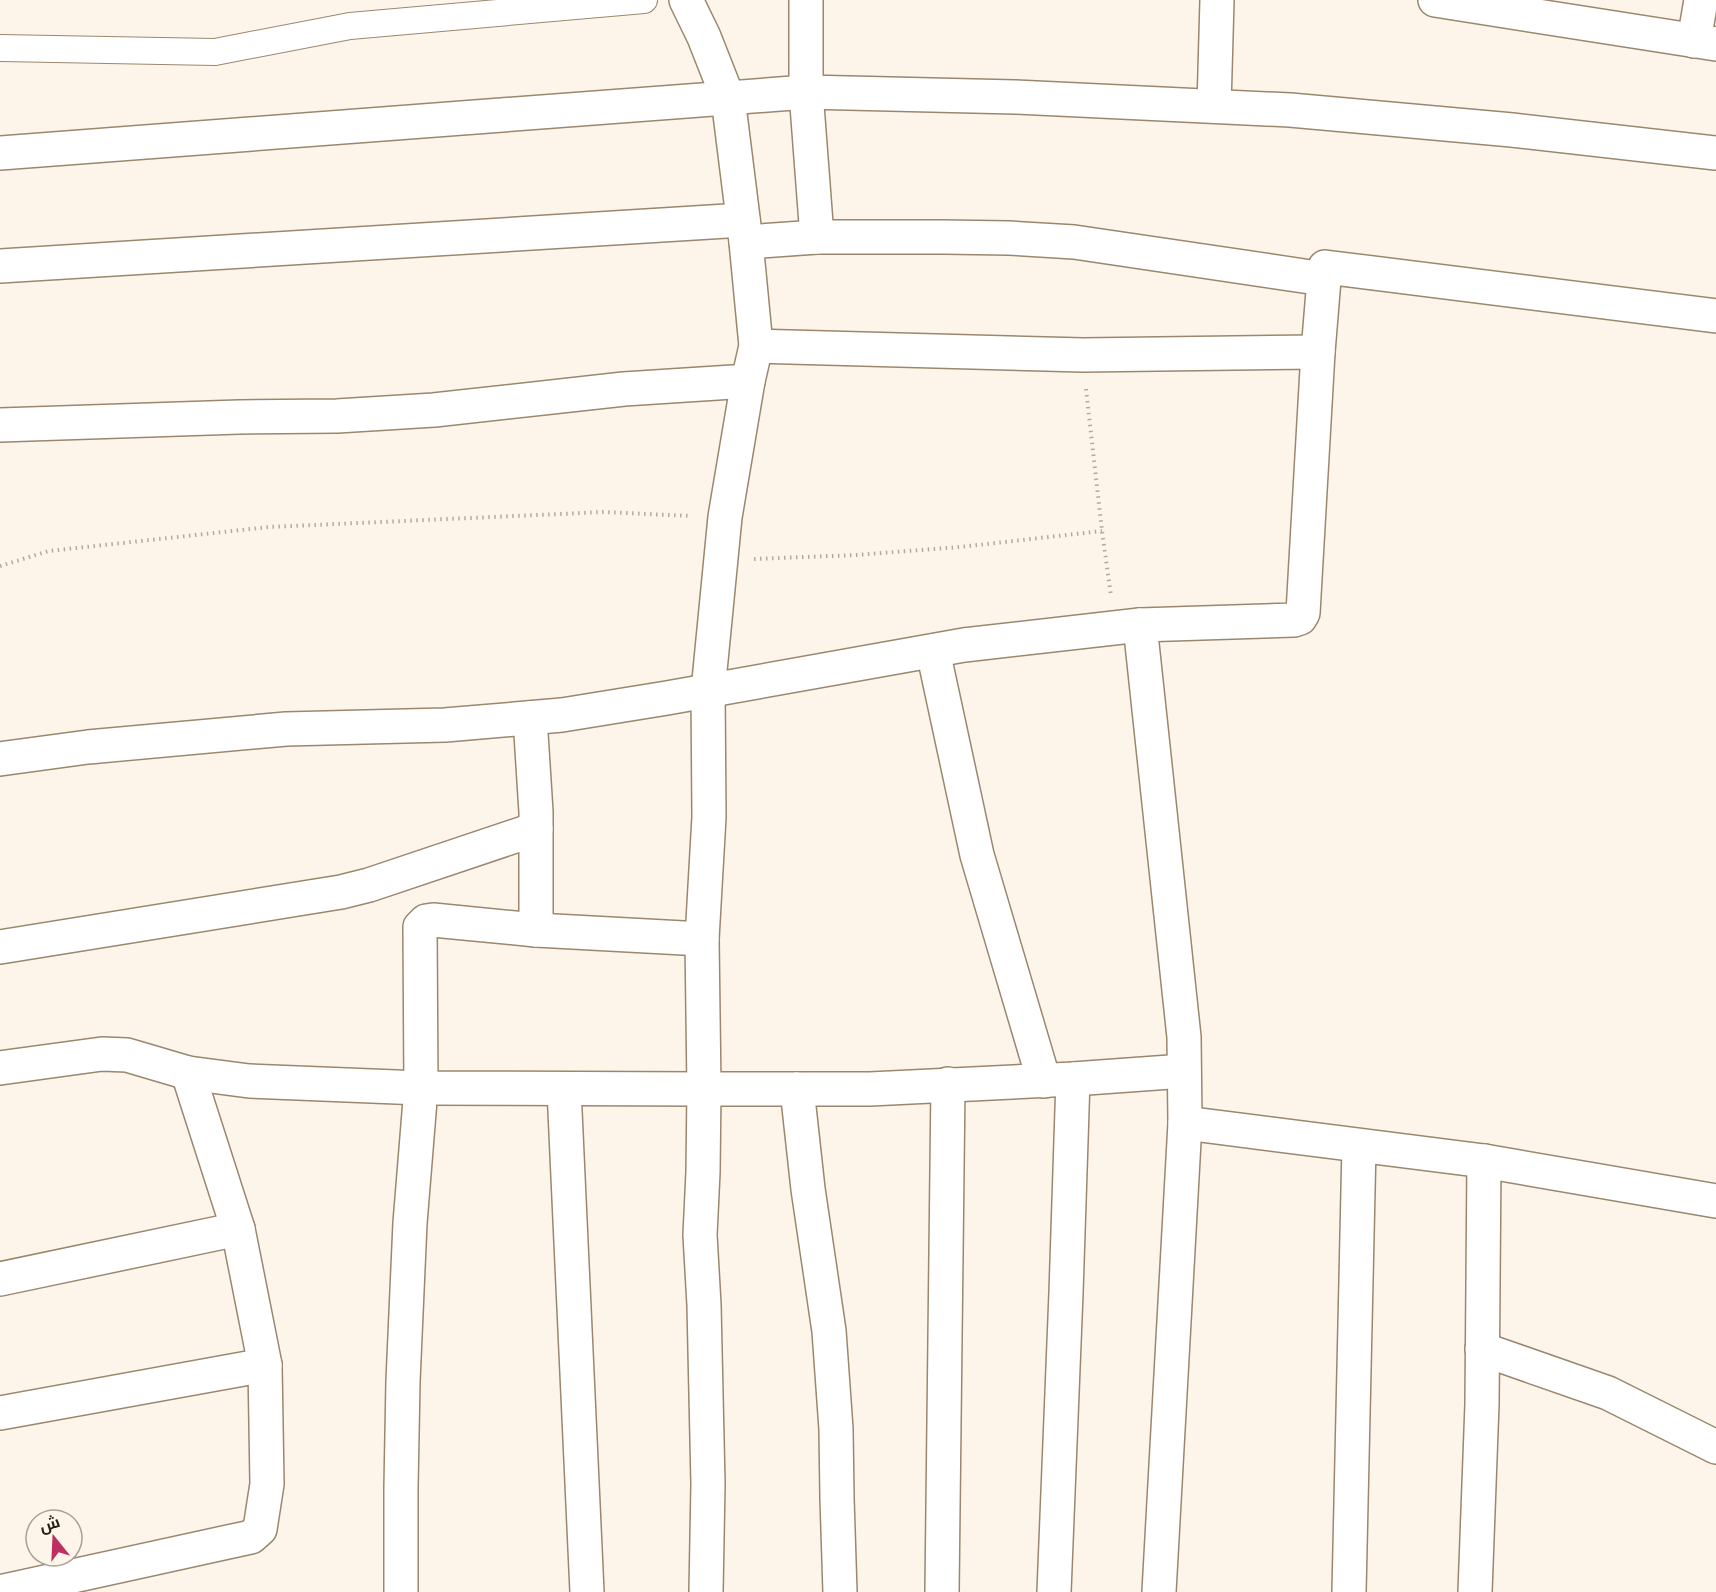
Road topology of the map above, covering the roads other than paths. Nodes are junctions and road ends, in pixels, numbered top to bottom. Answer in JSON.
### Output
{"nodes":[{"id":1,"x":644,"y":0,"type":"edge"},
{"id":2,"x":686,"y":0,"type":"edge"},
{"id":3,"x":806,"y":0,"type":"edge"},
{"id":4,"x":1217,"y":0,"type":"edge"},
{"id":5,"x":1435,"y":0,"type":"edge"},
{"id":6,"x":1701,"y":0,"type":"edge"},
{"id":7,"x":1705,"y":43,"type":"edge"},
{"id":8,"x":0,"y":48,"type":"edge"},
{"id":9,"x":806,"y":92,"type":"junction"},
{"id":10,"x":728,"y":98,"type":"junction"},
{"id":11,"x":1214,"y":106,"type":"junction"},
{"id":12,"x":0,"y":153,"type":"edge"},
{"id":13,"x":1716,"y":153,"type":"edge"},
{"id":14,"x":745,"y":231,"type":"junction"},
{"id":15,"x":817,"y":237,"type":"junction"},
{"id":16,"x":0,"y":266,"type":"edge"},
{"id":17,"x":1324,"y":279,"type":"junction"},
{"id":18,"x":1716,"y":316,"type":"edge"},
{"id":19,"x":756,"y":346,"type":"junction"},
{"id":20,"x":1318,"y":352,"type":"junction"},
{"id":21,"x":748,"y":381,"type":"junction"},
{"id":22,"x":0,"y":425,"type":"edge"},
{"id":23,"x":1128,"y":626,"type":"junction"},
{"id":24,"x":933,"y":651,"type":"junction"},
{"id":25,"x":708,"y":691,"type":"junction"},
{"id":26,"x":530,"y":718,"type":"junction"},
{"id":27,"x":0,"y":759,"type":"edge"},
{"id":28,"x":536,"y":829,"type":"junction"},
{"id":29,"x":536,"y":930,"type":"junction"},
{"id":30,"x":702,"y":939,"type":"junction"},
{"id":31,"x":0,"y":947,"type":"edge"},
{"id":32,"x":0,"y":1068,"type":"edge"},
{"id":33,"x":1184,"y":1071,"type":"junction"},
{"id":34,"x":188,"y":1073,"type":"junction"},
{"id":35,"x":1058,"y":1080,"type":"junction"},
{"id":36,"x":948,"y":1084,"type":"junction"},
{"id":37,"x":421,"y":1088,"type":"junction"},
{"id":38,"x":564,"y":1089,"type":"junction"},
{"id":39,"x":704,"y":1089,"type":"junction"},
{"id":40,"x":797,"y":1089,"type":"junction"},
{"id":41,"x":1185,"y":1123,"type":"junction"},
{"id":42,"x":1359,"y":1146,"type":"junction"},
{"id":43,"x":1484,"y":1161,"type":"junction"},
{"id":44,"x":1716,"y":1202,"type":"edge"},
{"id":45,"x":238,"y":1229,"type":"junction"},
{"id":46,"x":0,"y":1279,"type":"edge"},
{"id":47,"x":1482,"y":1349,"type":"junction"},
{"id":48,"x":265,"y":1365,"type":"junction"},
{"id":49,"x":0,"y":1413,"type":"edge"},
{"id":50,"x":1716,"y":1447,"type":"edge"},
{"id":51,"x":0,"y":1592,"type":"edge"},
{"id":52,"x":401,"y":1592,"type":"edge"},
{"id":53,"x":587,"y":1592,"type":"edge"},
{"id":54,"x":706,"y":1592,"type":"edge"},
{"id":55,"x":840,"y":1592,"type":"edge"},
{"id":56,"x":942,"y":1592,"type":"edge"},
{"id":57,"x":1054,"y":1592,"type":"edge"},
{"id":58,"x":1159,"y":1592,"type":"edge"},
{"id":59,"x":1349,"y":1592,"type":"edge"},
{"id":60,"x":1475,"y":1592,"type":"edge"}],
"edges":[{"from":1,"to":8,"type":"street"},
{"from":2,"to":10,"type":"street"},
{"from":3,"to":9,"type":"street"},
{"from":4,"to":11,"type":"street"},
{"from":5,"to":7,"type":"street"},
{"from":6,"to":7,"type":"street"},
{"from":9,"to":10,"type":"street"},
{"from":9,"to":11,"type":"street"},
{"from":9,"to":15,"type":"street"},
{"from":10,"to":12,"type":"street"},
{"from":10,"to":14,"type":"street"},
{"from":11,"to":13,"type":"street"},
{"from":14,"to":15,"type":"street"},
{"from":14,"to":16,"type":"street"},
{"from":14,"to":19,"type":"street"},
{"from":15,"to":17,"type":"street"},
{"from":17,"to":18,"type":"street"},
{"from":17,"to":20,"type":"street"},
{"from":19,"to":20,"type":"street"},
{"from":19,"to":21,"type":"street"},
{"from":20,"to":23,"type":"street"},
{"from":21,"to":22,"type":"street"},
{"from":21,"to":25,"type":"street"},
{"from":23,"to":24,"type":"street"},
{"from":23,"to":33,"type":"street"},
{"from":24,"to":25,"type":"street"},
{"from":24,"to":35,"type":"street"},
{"from":25,"to":26,"type":"street"},
{"from":25,"to":30,"type":"street"},
{"from":26,"to":27,"type":"street"},
{"from":26,"to":28,"type":"street"},
{"from":28,"to":29,"type":"street"},
{"from":28,"to":31,"type":"street"},
{"from":29,"to":30,"type":"street"},
{"from":29,"to":37,"type":"street"},
{"from":30,"to":39,"type":"street"},
{"from":32,"to":34,"type":"street"},
{"from":33,"to":35,"type":"street"},
{"from":33,"to":41,"type":"street"},
{"from":34,"to":37,"type":"street"},
{"from":34,"to":45,"type":"street"},
{"from":35,"to":36,"type":"street"},
{"from":35,"to":57,"type":"street"},
{"from":36,"to":40,"type":"street"},
{"from":36,"to":56,"type":"street"},
{"from":37,"to":38,"type":"street"},
{"from":37,"to":52,"type":"street"},
{"from":38,"to":39,"type":"street"},
{"from":38,"to":53,"type":"street"},
{"from":39,"to":40,"type":"street"},
{"from":39,"to":54,"type":"street"},
{"from":40,"to":55,"type":"street"},
{"from":41,"to":42,"type":"street"},
{"from":41,"to":58,"type":"street"},
{"from":42,"to":43,"type":"street"},
{"from":42,"to":59,"type":"street"},
{"from":43,"to":44,"type":"street"},
{"from":43,"to":47,"type":"street"},
{"from":45,"to":46,"type":"street"},
{"from":45,"to":48,"type":"street"},
{"from":47,"to":50,"type":"street"},
{"from":47,"to":60,"type":"street"},
{"from":48,"to":49,"type":"street"},
{"from":48,"to":51,"type":"street"}]}
